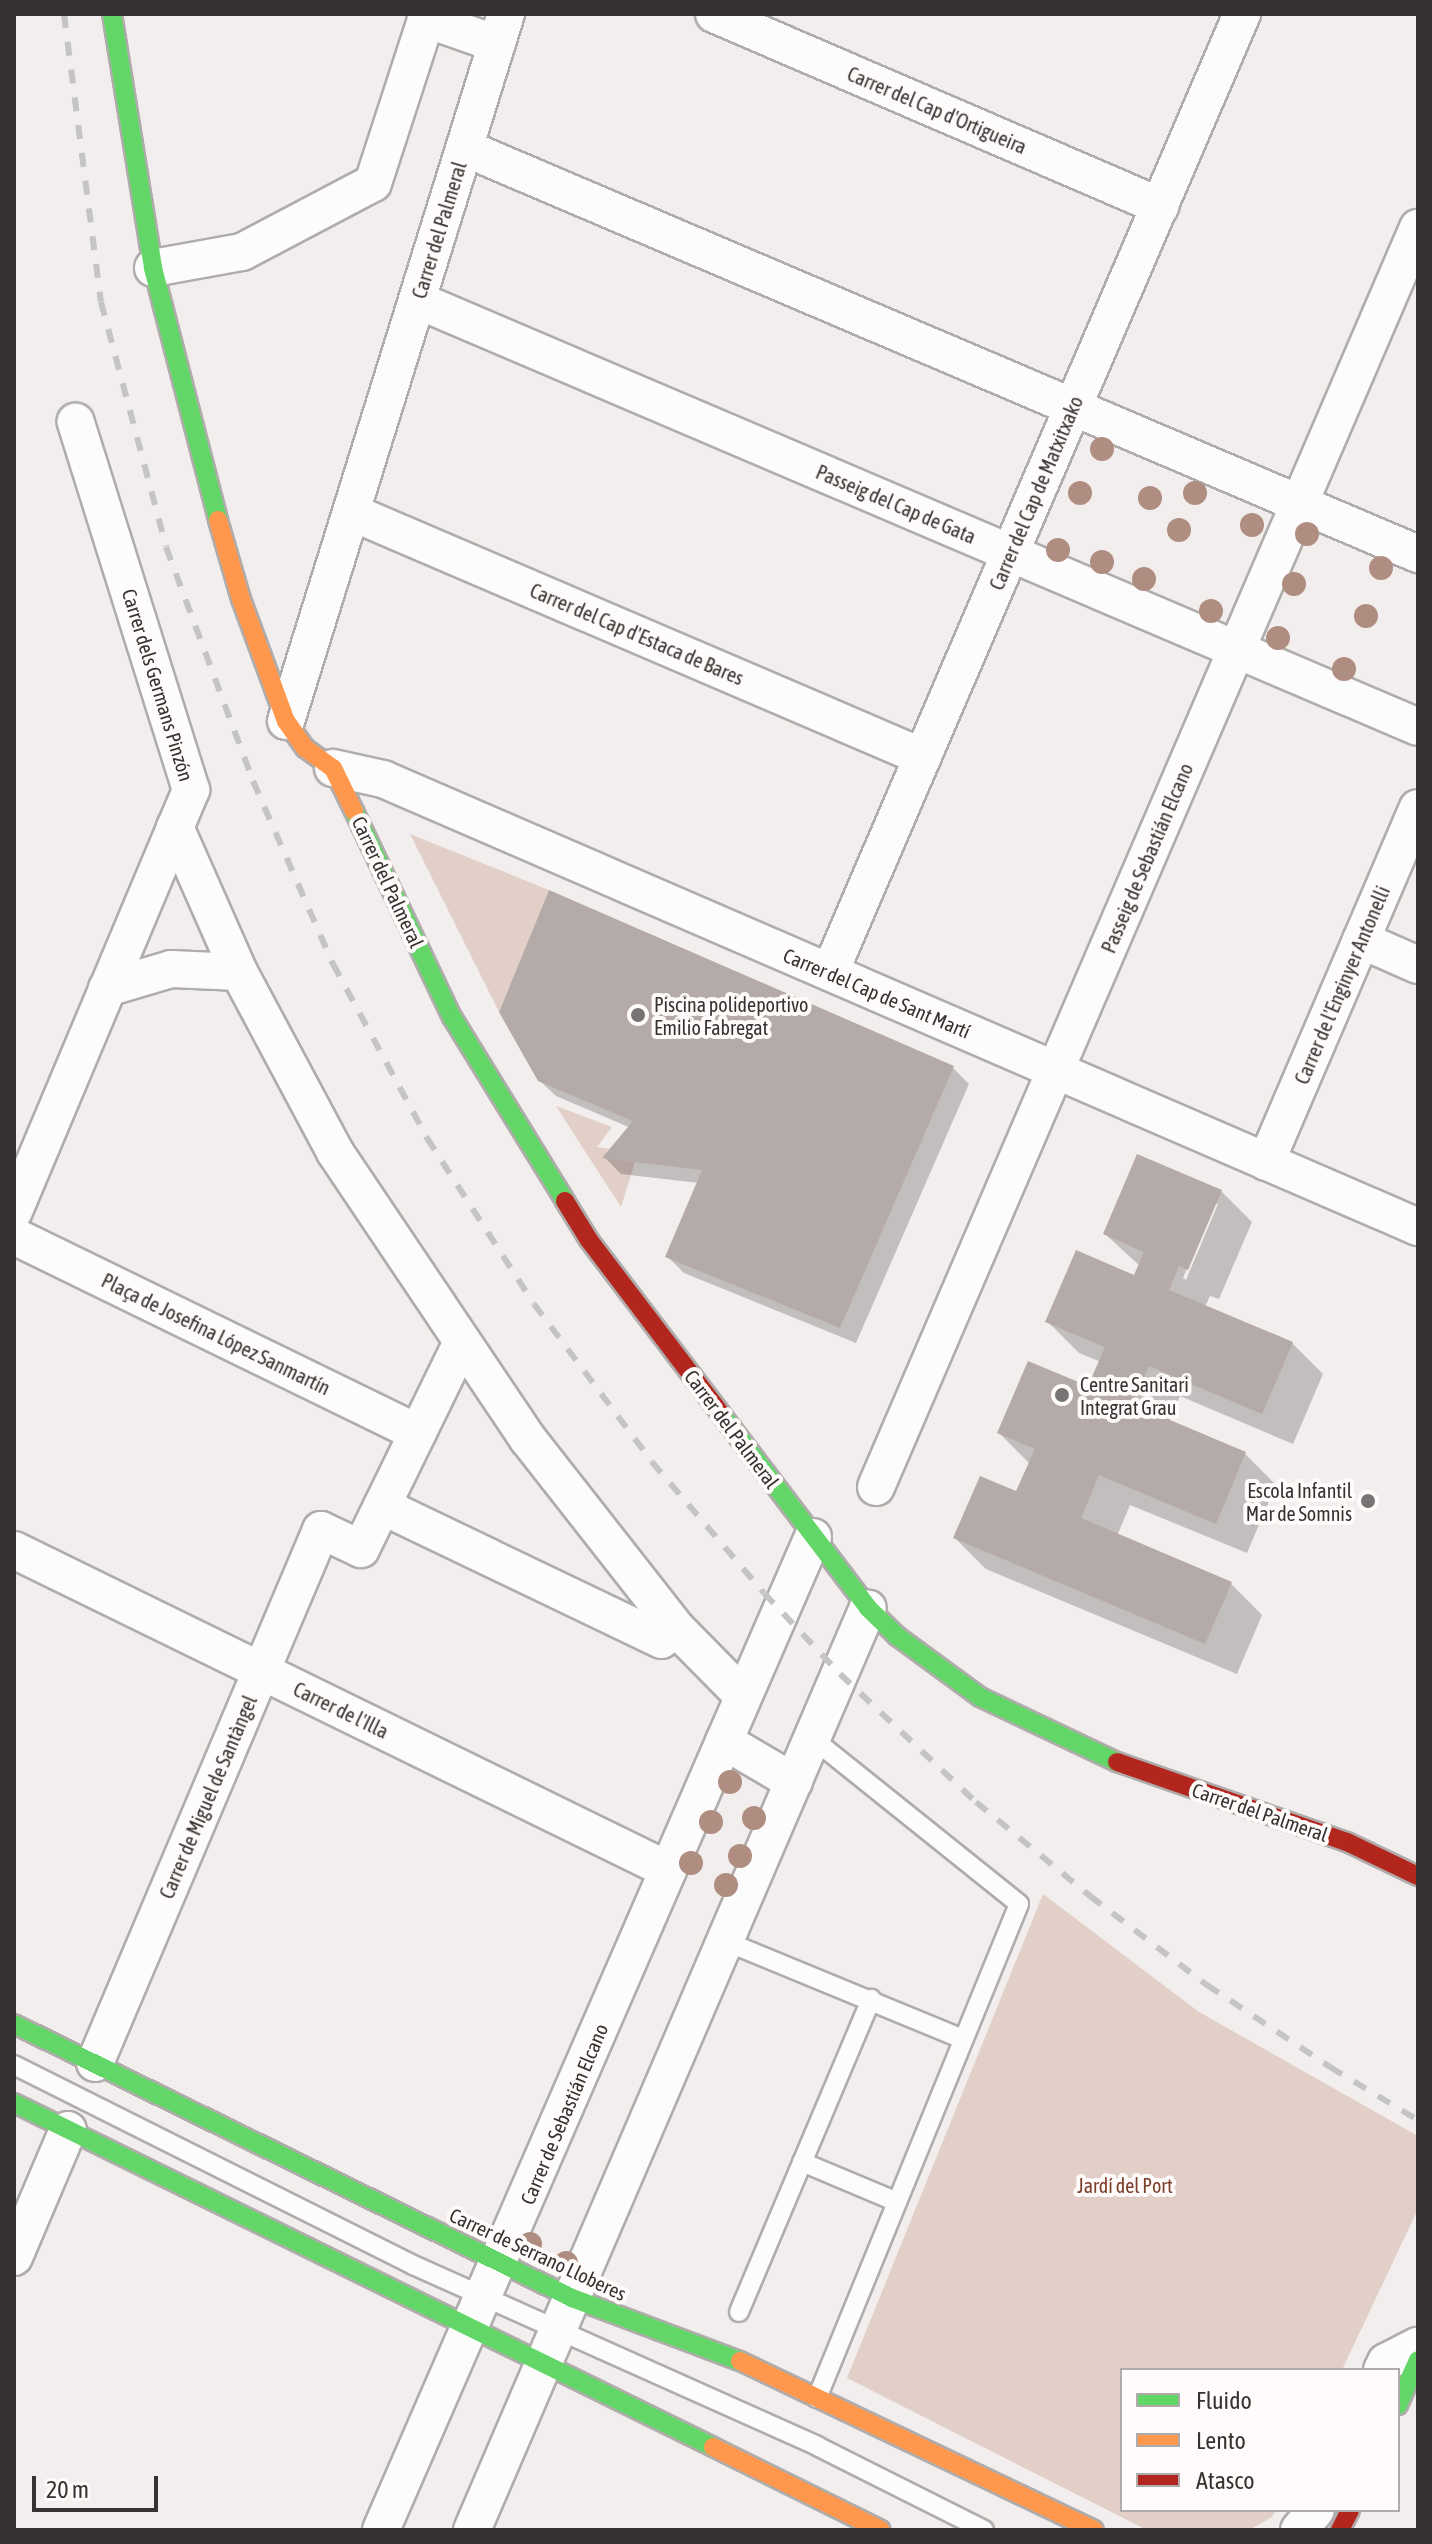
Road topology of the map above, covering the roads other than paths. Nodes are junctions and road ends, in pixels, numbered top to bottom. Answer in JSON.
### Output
{"nodes":[{"id":1,"x":112,"y":14,"type":"edge"},
{"id":2,"x":714,"y":14,"type":"edge"},
{"id":3,"x":1242,"y":14,"type":"edge"},
{"id":4,"x":427,"y":16,"type":"edge"},
{"id":5,"x":501,"y":29,"type":"edge"},
{"id":6,"x":465,"y":148,"type":"junction"},
{"id":7,"x":1160,"y":206,"type":"junction"},
{"id":8,"x":1418,"y":228,"type":"edge"},
{"id":9,"x":153,"y":268,"type":"junction"},
{"id":10,"x":417,"y":300,"type":"junction"},
{"id":11,"x":1073,"y":407,"type":"junction"},
{"id":12,"x":76,"y":422,"type":"dead end"},
{"id":13,"x":1299,"y":504,"type":"junction"},
{"id":14,"x":351,"y":512,"type":"junction"},
{"id":15,"x":1010,"y":553,"type":"junction"},
{"id":16,"x":1418,"y":554,"type":"edge"},
{"id":17,"x":1236,"y":650,"type":"junction"},
{"id":18,"x":286,"y":721,"type":"junction"},
{"id":19,"x":1418,"y":727,"type":"edge"},
{"id":20,"x":923,"y":757,"type":"junction"},
{"id":21,"x":333,"y":768,"type":"junction"},
{"id":22,"x":1418,"y":808,"type":"edge"},
{"id":23,"x":175,"y":827,"type":"junction"},
{"id":24,"x":1361,"y":940,"type":"junction"},
{"id":25,"x":1418,"y":965,"type":"edge"},
{"id":26,"x":239,"y":972,"type":"junction"},
{"id":27,"x":830,"y":972,"type":"junction"},
{"id":28,"x":107,"y":988,"type":"junction"},
{"id":29,"x":1055,"y":1070,"type":"junction"},
{"id":30,"x":1266,"y":1162,"type":"junction"},
{"id":31,"x":14,"y":1211,"type":"edge"},
{"id":32,"x":1418,"y":1227,"type":"edge"},
{"id":33,"x":14,"y":1236,"type":"edge"},
{"id":34,"x":462,"y":1342,"type":"junction"},
{"id":35,"x":418,"y":1433,"type":"junction"},
{"id":36,"x":876,"y":1487,"type":"dead end"},
{"id":37,"x":382,"y":1506,"type":"junction"},
{"id":38,"x":813,"y":1537,"type":"junction"},
{"id":39,"x":14,"y":1550,"type":"edge"},
{"id":40,"x":868,"y":1608,"type":"junction"},
{"id":41,"x":662,"y":1640,"type":"dead end"},
{"id":42,"x":261,"y":1672,"type":"junction"},
{"id":43,"x":743,"y":1696,"type":"junction"},
{"id":44,"x":812,"y":1738,"type":"junction"},
{"id":45,"x":724,"y":1741,"type":"junction"},
{"id":46,"x":794,"y":1782,"type":"junction"},
{"id":47,"x":668,"y":1870,"type":"junction"},
{"id":48,"x":1418,"y":1876,"type":"edge"},
{"id":49,"x":725,"y":1941,"type":"junction"},
{"id":50,"x":871,"y":1999,"type":"junction"},
{"id":51,"x":14,"y":2024,"type":"edge"},
{"id":52,"x":963,"y":2039,"type":"junction"},
{"id":53,"x":95,"y":2063,"type":"junction"},
{"id":54,"x":14,"y":2065,"type":"edge"},
{"id":55,"x":14,"y":2103,"type":"edge"},
{"id":56,"x":68,"y":2130,"type":"junction"},
{"id":57,"x":802,"y":2162,"type":"junction"},
{"id":58,"x":897,"y":2202,"type":"junction"},
{"id":59,"x":14,"y":2257,"type":"edge"},
{"id":60,"x":498,"y":2262,"type":"junction"},
{"id":61,"x":572,"y":2298,"type":"junction"},
{"id":62,"x":476,"y":2312,"type":"junction"},
{"id":63,"x":739,"y":2312,"type":"dead end"},
{"id":64,"x":558,"y":2331,"type":"junction"},
{"id":65,"x":1418,"y":2346,"type":"edge"},
{"id":66,"x":1418,"y":2360,"type":"edge"},
{"id":67,"x":543,"y":2364,"type":"junction"},
{"id":68,"x":1383,"y":2368,"type":"edge"},
{"id":69,"x":817,"y":2398,"type":"junction"},
{"id":70,"x":1400,"y":2400,"type":"edge"},
{"id":71,"x":1314,"y":2512,"type":"edge"},
{"id":72,"x":1349,"y":2512,"type":"edge"},
{"id":73,"x":381,"y":2530,"type":"edge"},
{"id":74,"x":472,"y":2530,"type":"edge"},
{"id":75,"x":881,"y":2530,"type":"edge"},
{"id":76,"x":984,"y":2530,"type":"edge"},
{"id":77,"x":1094,"y":2530,"type":"edge"},
{"id":78,"x":1299,"y":2530,"type":"edge"},
{"id":79,"x":1340,"y":2530,"type":"edge"}],
"edges":[{"from":1,"to":9,"type":"street","name":"Carrer del Palmeral"},
{"from":2,"to":7,"type":"street","name":"Carrer del Cap d'Ortigueira"},
{"from":3,"to":7,"type":"street","name":"Carrer del Cap de Matxitxako"},
{"from":4,"to":5,"type":"street"},
{"from":4,"to":9,"type":"street"},
{"from":5,"to":6,"type":"street","name":"Carrer del Palmeral"},
{"from":6,"to":10,"type":"street","name":"Carrer del Palmeral"},
{"from":6,"to":11,"type":"street"},
{"from":7,"to":11,"type":"street","name":"Carrer del Cap de Matxitxako"},
{"from":8,"to":13,"type":"street","name":"Passeig de Sebastián Elcano"},
{"from":9,"to":18,"type":"street","name":"Carrer del Palmeral"},
{"from":10,"to":14,"type":"street","name":"Carrer del Palmeral"},
{"from":10,"to":15,"type":"street","name":"Passeig del Cap de Gata"},
{"from":11,"to":13,"type":"street"},
{"from":11,"to":15,"type":"street","name":"Carrer del Cap de Matxitxako"},
{"from":12,"to":23,"type":"street","name":"Carrer dels Germans Pinzón"},
{"from":13,"to":16,"type":"street"},
{"from":13,"to":17,"type":"street","name":"Passeig de Sebastián Elcano"},
{"from":14,"to":18,"type":"street","name":"Carrer del Palmeral"},
{"from":14,"to":20,"type":"street","name":"Carrer del Cap d'Estaca de Bares"},
{"from":15,"to":17,"type":"street","name":"Passeig del Cap de Gata"},
{"from":15,"to":20,"type":"street","name":"Carrer del Cap de Matxitxako"},
{"from":17,"to":19,"type":"street","name":"Passeig del Cap de Gata"},
{"from":17,"to":29,"type":"street","name":"Passeig de Sebastián Elcano"},
{"from":18,"to":21,"type":"street","name":"Carrer del Palmeral"},
{"from":20,"to":27,"type":"street","name":"Carrer del Cap de Matxitxako"},
{"from":21,"to":27,"type":"street","name":"Carrer del Cap de Sant Martí"},
{"from":21,"to":38,"type":"street","name":"Carrer del Palmeral"},
{"from":22,"to":24,"type":"street","name":"Carrer de l'Enginyer Antonelli"},
{"from":23,"to":26,"type":"street"},
{"from":23,"to":28,"type":"street","name":"Carrer dels Germans Pinzón"},
{"from":24,"to":25,"type":"street"},
{"from":24,"to":30,"type":"street","name":"Carrer de l'Enginyer Antonelli"},
{"from":26,"to":28,"type":"street"},
{"from":26,"to":34,"type":"street"},
{"from":27,"to":29,"type":"street","name":"Carrer del Cap de Sant Martí"},
{"from":28,"to":31,"type":"street","name":"Carrer dels Germans Pinzón"},
{"from":29,"to":30,"type":"street","name":"Carrer del Cap de Sant Martí"},
{"from":29,"to":36,"type":"street","name":"Passeig de Sebastián Elcano"},
{"from":30,"to":32,"type":"street","name":"Carrer del Cap de Sant Martí"},
{"from":33,"to":35,"type":"street","name":"Plaça de Josefina López Sanmartín"},
{"from":34,"to":35,"type":"street"},
{"from":34,"to":43,"type":"street"},
{"from":35,"to":37,"type":"street"},
{"from":37,"to":41,"type":"street"},
{"from":37,"to":42,"type":"street","name":"Carrer de Miguel de Santàngel"},
{"from":38,"to":40,"type":"street","name":"Carrer del Palmeral"},
{"from":38,"to":43,"type":"street","name":"Carrer de Sebastián Elcano"},
{"from":39,"to":42,"type":"street","name":"Carrer de l'Illa"},
{"from":40,"to":44,"type":"street"},
{"from":40,"to":48,"type":"street","name":"Carrer del Palmeral"},
{"from":42,"to":47,"type":"street","name":"Carrer de l'Illa"},
{"from":42,"to":53,"type":"street","name":"Carrer de Miguel de Santàngel"},
{"from":43,"to":45,"type":"street","name":"Carrer de Sebastián Elcano"},
{"from":44,"to":46,"type":"street"},
{"from":44,"to":52,"type":"lane"},
{"from":45,"to":46,"type":"street"},
{"from":45,"to":47,"type":"street","name":"Carrer de Sebastián Elcano"},
{"from":46,"to":49,"type":"street"},
{"from":47,"to":60,"type":"street","name":"Carrer de Sebastián Elcano"},
{"from":49,"to":50,"type":"lane"},
{"from":49,"to":61,"type":"street"},
{"from":50,"to":52,"type":"lane"},
{"from":50,"to":57,"type":"lane"},
{"from":51,"to":53,"type":"street","name":"Carrer de Serrano Lloberes"},
{"from":52,"to":58,"type":"lane"},
{"from":53,"to":60,"type":"street","name":"Carrer de Serrano Lloberes"},
{"from":54,"to":62,"type":"lane"},
{"from":55,"to":56,"type":"street"},
{"from":56,"to":59,"type":"street"},
{"from":56,"to":62,"type":"street"},
{"from":57,"to":58,"type":"lane"},
{"from":57,"to":63,"type":"lane"},
{"from":58,"to":69,"type":"lane"},
{"from":60,"to":61,"type":"street","name":"Carrer de Serrano Lloberes"},
{"from":60,"to":62,"type":"street","name":"Carrer de Sebastián Elcano"},
{"from":61,"to":64,"type":"street"},
{"from":61,"to":69,"type":"street","name":"Carrer de Serrano Lloberes"},
{"from":62,"to":64,"type":"lane"},
{"from":62,"to":67,"type":"street"},
{"from":62,"to":73,"type":"street","name":"Carrer de Sebastián Elcano"},
{"from":64,"to":67,"type":"street"},
{"from":64,"to":76,"type":"lane"},
{"from":65,"to":68,"type":"street"},
{"from":66,"to":70,"type":"street"},
{"from":67,"to":74,"type":"street"},
{"from":67,"to":75,"type":"street"},
{"from":69,"to":77,"type":"street","name":"Carrer de Serrano Lloberes"},
{"from":71,"to":78,"type":"street"},
{"from":72,"to":79,"type":"street"}]}
